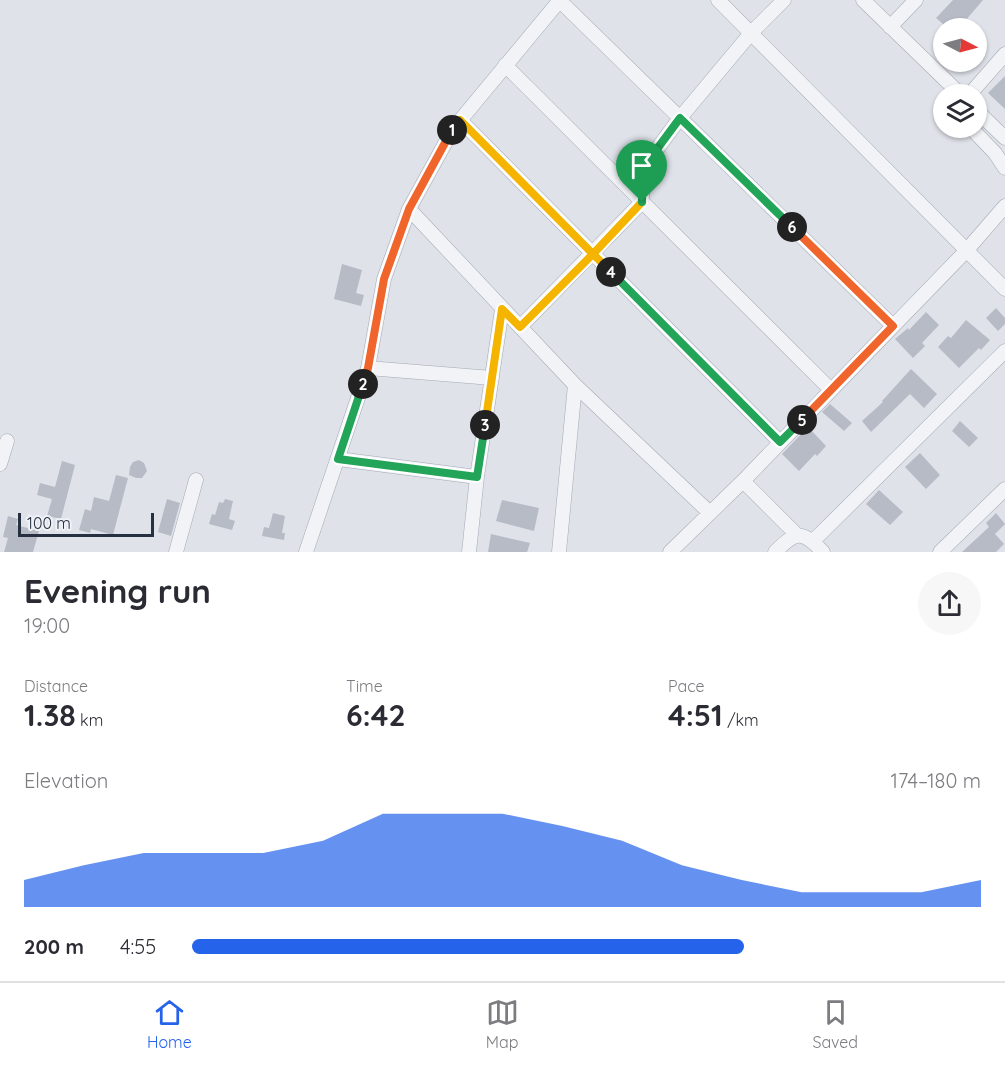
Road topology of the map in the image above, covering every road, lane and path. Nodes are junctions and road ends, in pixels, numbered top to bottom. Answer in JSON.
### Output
{"nodes":[{"id":1,"x":560,"y":0,"type":"edge"},
{"id":2,"x":718,"y":0,"type":"edge"},
{"id":3,"x":784,"y":0,"type":"edge"},
{"id":4,"x":863,"y":0,"type":"edge"},
{"id":5,"x":916,"y":0,"type":"edge"},
{"id":6,"x":890,"y":27,"type":"junction"},
{"id":7,"x":751,"y":33,"type":"junction"},
{"id":8,"x":1005,"y":54,"type":"edge"},
{"id":9,"x":505,"y":65,"type":"junction"},
{"id":10,"x":950,"y":84,"type":"edge"},
{"id":11,"x":979,"y":84,"type":"edge"},
{"id":12,"x":680,"y":118,"type":"junction"},
{"id":13,"x":460,"y":120,"type":"junction"},
{"id":14,"x":987,"y":121,"type":"edge"},
{"id":15,"x":981,"y":138,"type":"edge"},
{"id":16,"x":1005,"y":138,"type":"edge"},
{"id":17,"x":1005,"y":168,"type":"edge"},
{"id":18,"x":642,"y":202,"type":"junction"},
{"id":19,"x":1005,"y":206,"type":"edge"},
{"id":20,"x":409,"y":209,"type":"junction"},
{"id":21,"x":966,"y":251,"type":"junction"},
{"id":22,"x":593,"y":254,"type":"junction"},
{"id":23,"x":1005,"y":289,"type":"edge"},
{"id":24,"x":502,"y":309,"type":"junction"},
{"id":25,"x":893,"y":326,"type":"junction"},
{"id":26,"x":520,"y":327,"type":"junction"},
{"id":27,"x":1005,"y":351,"type":"edge"},
{"id":28,"x":368,"y":368,"type":"junction"},
{"id":29,"x":492,"y":378,"type":"junction"},
{"id":30,"x":575,"y":385,"type":"junction"},
{"id":31,"x":831,"y":390,"type":"junction"},
{"id":32,"x":7,"y":441,"type":"dead end"},
{"id":33,"x":780,"y":442,"type":"junction"},
{"id":34,"x":338,"y":459,"type":"junction"},
{"id":35,"x":0,"y":464,"type":"edge"},
{"id":36,"x":477,"y":477,"type":"junction"},
{"id":37,"x":196,"y":480,"type":"dead end"},
{"id":38,"x":743,"y":481,"type":"junction"},
{"id":39,"x":1005,"y":489,"type":"edge"},
{"id":40,"x":710,"y":513,"type":"junction"},
{"id":41,"x":797,"y":535,"type":"junction"},
{"id":42,"x":813,"y":541,"type":"junction"},
{"id":43,"x":176,"y":552,"type":"edge"},
{"id":44,"x":306,"y":552,"type":"edge"},
{"id":45,"x":469,"y":552,"type":"edge"},
{"id":46,"x":559,"y":552,"type":"edge"},
{"id":47,"x":670,"y":552,"type":"edge"},
{"id":48,"x":775,"y":552,"type":"edge"},
{"id":49,"x":823,"y":552,"type":"edge"},
{"id":50,"x":940,"y":552,"type":"edge"}],
"edges":[{"from":1,"to":9,"type":"street"},
{"from":1,"to":12,"type":"street"},
{"from":2,"to":7,"type":"street"},
{"from":3,"to":7,"type":"street"},
{"from":4,"to":6,"type":"street"},
{"from":5,"to":6,"type":"street"},
{"from":6,"to":10,"type":"street"},
{"from":7,"to":12,"type":"street"},
{"from":7,"to":21,"type":"street"},
{"from":8,"to":11,"type":"street"},
{"from":9,"to":13,"type":"street"},
{"from":9,"to":18,"type":"street"},
{"from":12,"to":18,"type":"street"},
{"from":12,"to":25,"type":"street"},
{"from":13,"to":20,"type":"street"},
{"from":13,"to":22,"type":"street"},
{"from":14,"to":16,"type":"street"},
{"from":15,"to":17,"type":"street"},
{"from":18,"to":22,"type":"street"},
{"from":18,"to":31,"type":"street"},
{"from":19,"to":21,"type":"street"},
{"from":20,"to":24,"type":"street"},
{"from":20,"to":28,"type":"street"},
{"from":21,"to":23,"type":"street"},
{"from":21,"to":25,"type":"street"},
{"from":22,"to":26,"type":"street"},
{"from":22,"to":33,"type":"street"},
{"from":24,"to":26,"type":"street"},
{"from":24,"to":29,"type":"street"},
{"from":25,"to":31,"type":"street"},
{"from":26,"to":30,"type":"street"},
{"from":27,"to":42,"type":"street"},
{"from":28,"to":29,"type":"street"},
{"from":28,"to":34,"type":"street"},
{"from":29,"to":36,"type":"street"},
{"from":30,"to":40,"type":"street"},
{"from":30,"to":46,"type":"street"},
{"from":31,"to":33,"type":"street"},
{"from":32,"to":35,"type":"street"},
{"from":33,"to":38,"type":"street"},
{"from":34,"to":36,"type":"street"},
{"from":34,"to":44,"type":"street"},
{"from":36,"to":45,"type":"street"},
{"from":37,"to":43,"type":"street"},
{"from":38,"to":40,"type":"street"},
{"from":38,"to":41,"type":"street"},
{"from":39,"to":50,"type":"street"},
{"from":40,"to":47,"type":"street"},
{"from":41,"to":42,"type":"street"},
{"from":41,"to":48,"type":"street"},
{"from":42,"to":49,"type":"street"}]}
